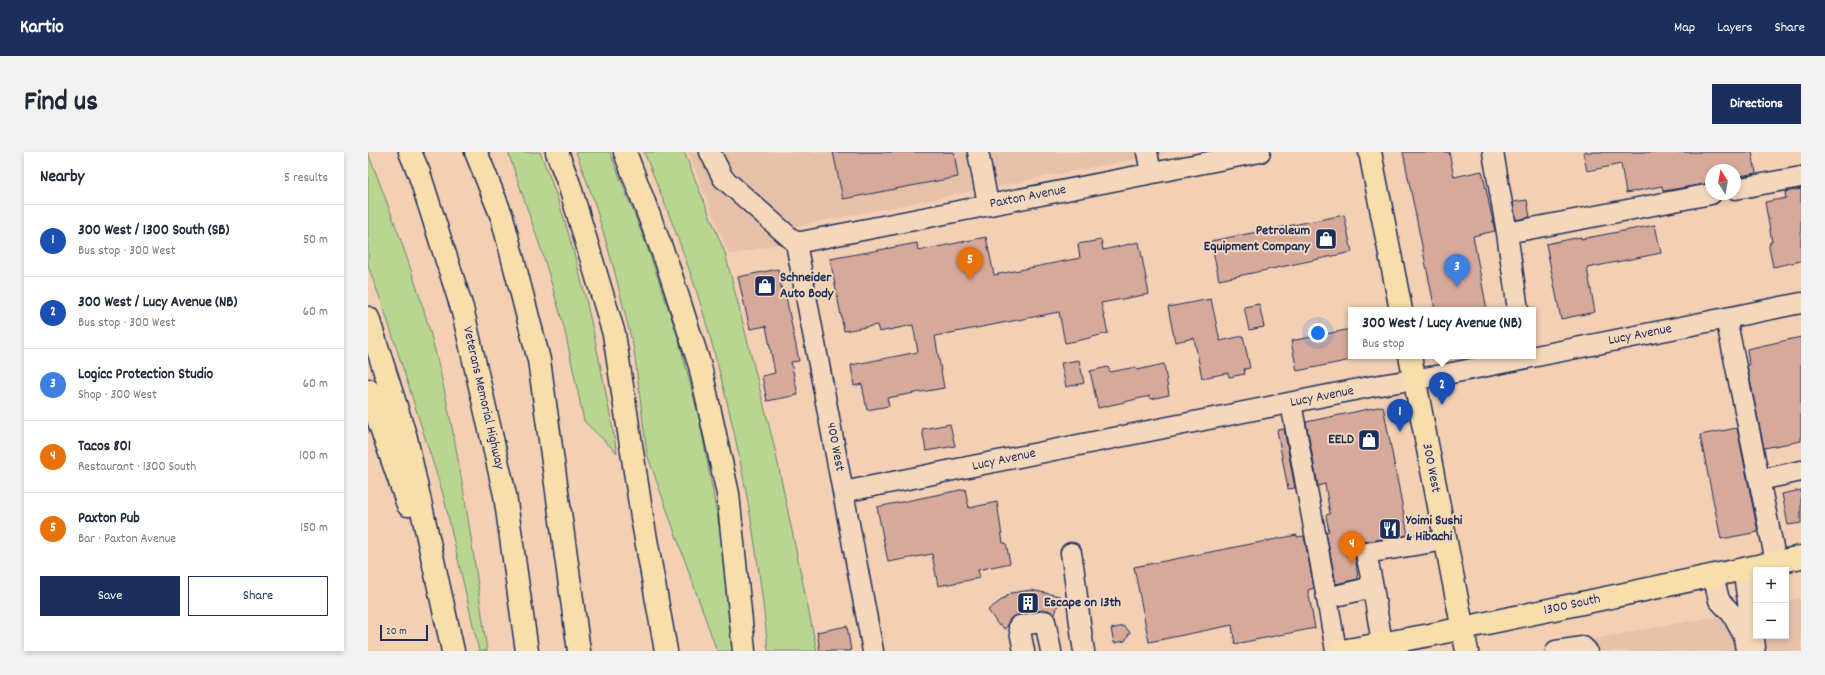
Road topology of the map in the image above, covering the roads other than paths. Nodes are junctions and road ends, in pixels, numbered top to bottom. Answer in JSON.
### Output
{"nodes":[{"id":1,"x":410,"y":152,"type":"edge"},
{"id":2,"x":476,"y":152,"type":"edge"},
{"id":3,"x":556,"y":152,"type":"edge"},
{"id":4,"x":625,"y":152,"type":"edge"},
{"id":5,"x":710,"y":152,"type":"edge"},
{"id":6,"x":978,"y":152,"type":"edge"},
{"id":7,"x":1147,"y":152,"type":"edge"},
{"id":8,"x":1260,"y":152,"type":"edge"},
{"id":9,"x":1370,"y":152,"type":"edge"},
{"id":10,"x":1493,"y":152,"type":"edge"},
{"id":11,"x":1151,"y":173,"type":"junction"},
{"id":12,"x":1801,"y":176,"type":"edge"},
{"id":13,"x":1741,"y":188,"type":"edge"},
{"id":14,"x":1705,"y":195,"type":"edge"},
{"id":15,"x":988,"y":204,"type":"junction"},
{"id":16,"x":1507,"y":233,"type":"junction"},
{"id":17,"x":796,"y":243,"type":"junction"},
{"id":18,"x":1801,"y":303,"type":"edge"},
{"id":19,"x":1400,"y":307,"type":"edge"},
{"id":20,"x":1518,"y":307,"type":"edge"},
{"id":21,"x":368,"y":318,"type":"edge"},
{"id":22,"x":1726,"y":318,"type":"junction"},
{"id":23,"x":1536,"y":355,"type":"edge"},
{"id":24,"x":1411,"y":359,"type":"edge"},
{"id":25,"x":1517,"y":359,"type":"edge"},
{"id":26,"x":1414,"y":379,"type":"junction"},
{"id":27,"x":368,"y":390,"type":"edge"},
{"id":28,"x":1291,"y":403,"type":"junction"},
{"id":29,"x":1801,"y":472,"type":"edge"},
{"id":30,"x":1760,"y":480,"type":"junction"},
{"id":31,"x":843,"y":492,"type":"junction"},
{"id":32,"x":1446,"y":540,"type":"junction"},
{"id":33,"x":1071,"y":553,"type":"dead end"},
{"id":34,"x":1801,"y":557,"type":"edge"},
{"id":35,"x":1776,"y":562,"type":"junction"},
{"id":36,"x":1727,"y":572,"type":"junction"},
{"id":37,"x":1372,"y":587,"type":"junction"},
{"id":38,"x":1327,"y":598,"type":"junction"},
{"id":39,"x":445,"y":614,"type":"junction"},
{"id":40,"x":1462,"y":628,"type":"junction"},
{"id":41,"x":1750,"y":638,"type":"edge"},
{"id":42,"x":1382,"y":644,"type":"junction"},
{"id":43,"x":452,"y":651,"type":"edge"},
{"id":44,"x":527,"y":651,"type":"edge"},
{"id":45,"x":579,"y":651,"type":"edge"},
{"id":46,"x":666,"y":651,"type":"edge"},
{"id":47,"x":744,"y":651,"type":"edge"},
{"id":48,"x":873,"y":651,"type":"edge"},
{"id":49,"x":1024,"y":651,"type":"edge"},
{"id":50,"x":1051,"y":651,"type":"edge"},
{"id":51,"x":1084,"y":651,"type":"edge"},
{"id":52,"x":1336,"y":651,"type":"edge"},
{"id":53,"x":1342,"y":651,"type":"edge"},
{"id":54,"x":1467,"y":651,"type":"edge"},
{"id":55,"x":1556,"y":651,"type":"edge"},
{"id":56,"x":1587,"y":651,"type":"edge"}],
"edges":[{"from":1,"to":44,"type":"main road","name":"Veterans Memorial Highway"},
{"from":2,"to":45,"type":"main road"},
{"from":3,"to":46,"type":"main road"},
{"from":4,"to":47,"type":"main road"},
{"from":5,"to":17,"type":"street"},
{"from":6,"to":15,"type":"street"},
{"from":7,"to":11,"type":"street"},
{"from":8,"to":11,"type":"street","name":"Paxton Avenue"},
{"from":9,"to":19,"type":"main road"},
{"from":10,"to":16,"type":"street"},
{"from":11,"to":15,"type":"street","name":"Paxton Avenue"},
{"from":12,"to":13,"type":"street"},
{"from":14,"to":16,"type":"street"},
{"from":15,"to":17,"type":"street","name":"Paxton Avenue"},
{"from":16,"to":20,"type":"street"},
{"from":17,"to":31,"type":"street","name":"400 West"},
{"from":18,"to":22,"type":"street","name":"Lucy Avenue"},
{"from":21,"to":39,"type":"main road"},
{"from":22,"to":23,"type":"street","name":"Lucy Avenue"},
{"from":22,"to":30,"type":"street"},
{"from":24,"to":26,"type":"main road","name":"300 West"},
{"from":25,"to":26,"type":"street","name":"Lucy Avenue"},
{"from":26,"to":28,"type":"street","name":"Lucy Avenue"},
{"from":26,"to":32,"type":"main road","name":"300 West"},
{"from":27,"to":39,"type":"main road"},
{"from":28,"to":31,"type":"street","name":"Lucy Avenue"},
{"from":28,"to":38,"type":"street"},
{"from":29,"to":30,"type":"street"},
{"from":30,"to":35,"type":"street"},
{"from":31,"to":48,"type":"street","name":"400 West"},
{"from":32,"to":37,"type":"street"},
{"from":32,"to":40,"type":"main road","name":"300 West"},
{"from":33,"to":51,"type":"street"},
{"from":34,"to":35,"type":"main road","name":"1300 South"},
{"from":35,"to":36,"type":"main road","name":"1300 South"},
{"from":36,"to":40,"type":"main road","name":"1300 South"},
{"from":36,"to":41,"type":"street"},
{"from":36,"to":41,"type":"street"},
{"from":37,"to":38,"type":"street"},
{"from":37,"to":42,"type":"street"},
{"from":38,"to":52,"type":"street"},
{"from":39,"to":43,"type":"main road"},
{"from":40,"to":42,"type":"main road","name":"1300 South"},
{"from":40,"to":54,"type":"main road","name":"300 West"},
{"from":42,"to":53,"type":"main road","name":"1300 South"},
{"from":49,"to":50,"type":"street"},
{"from":55,"to":56,"type":"street"}]}
